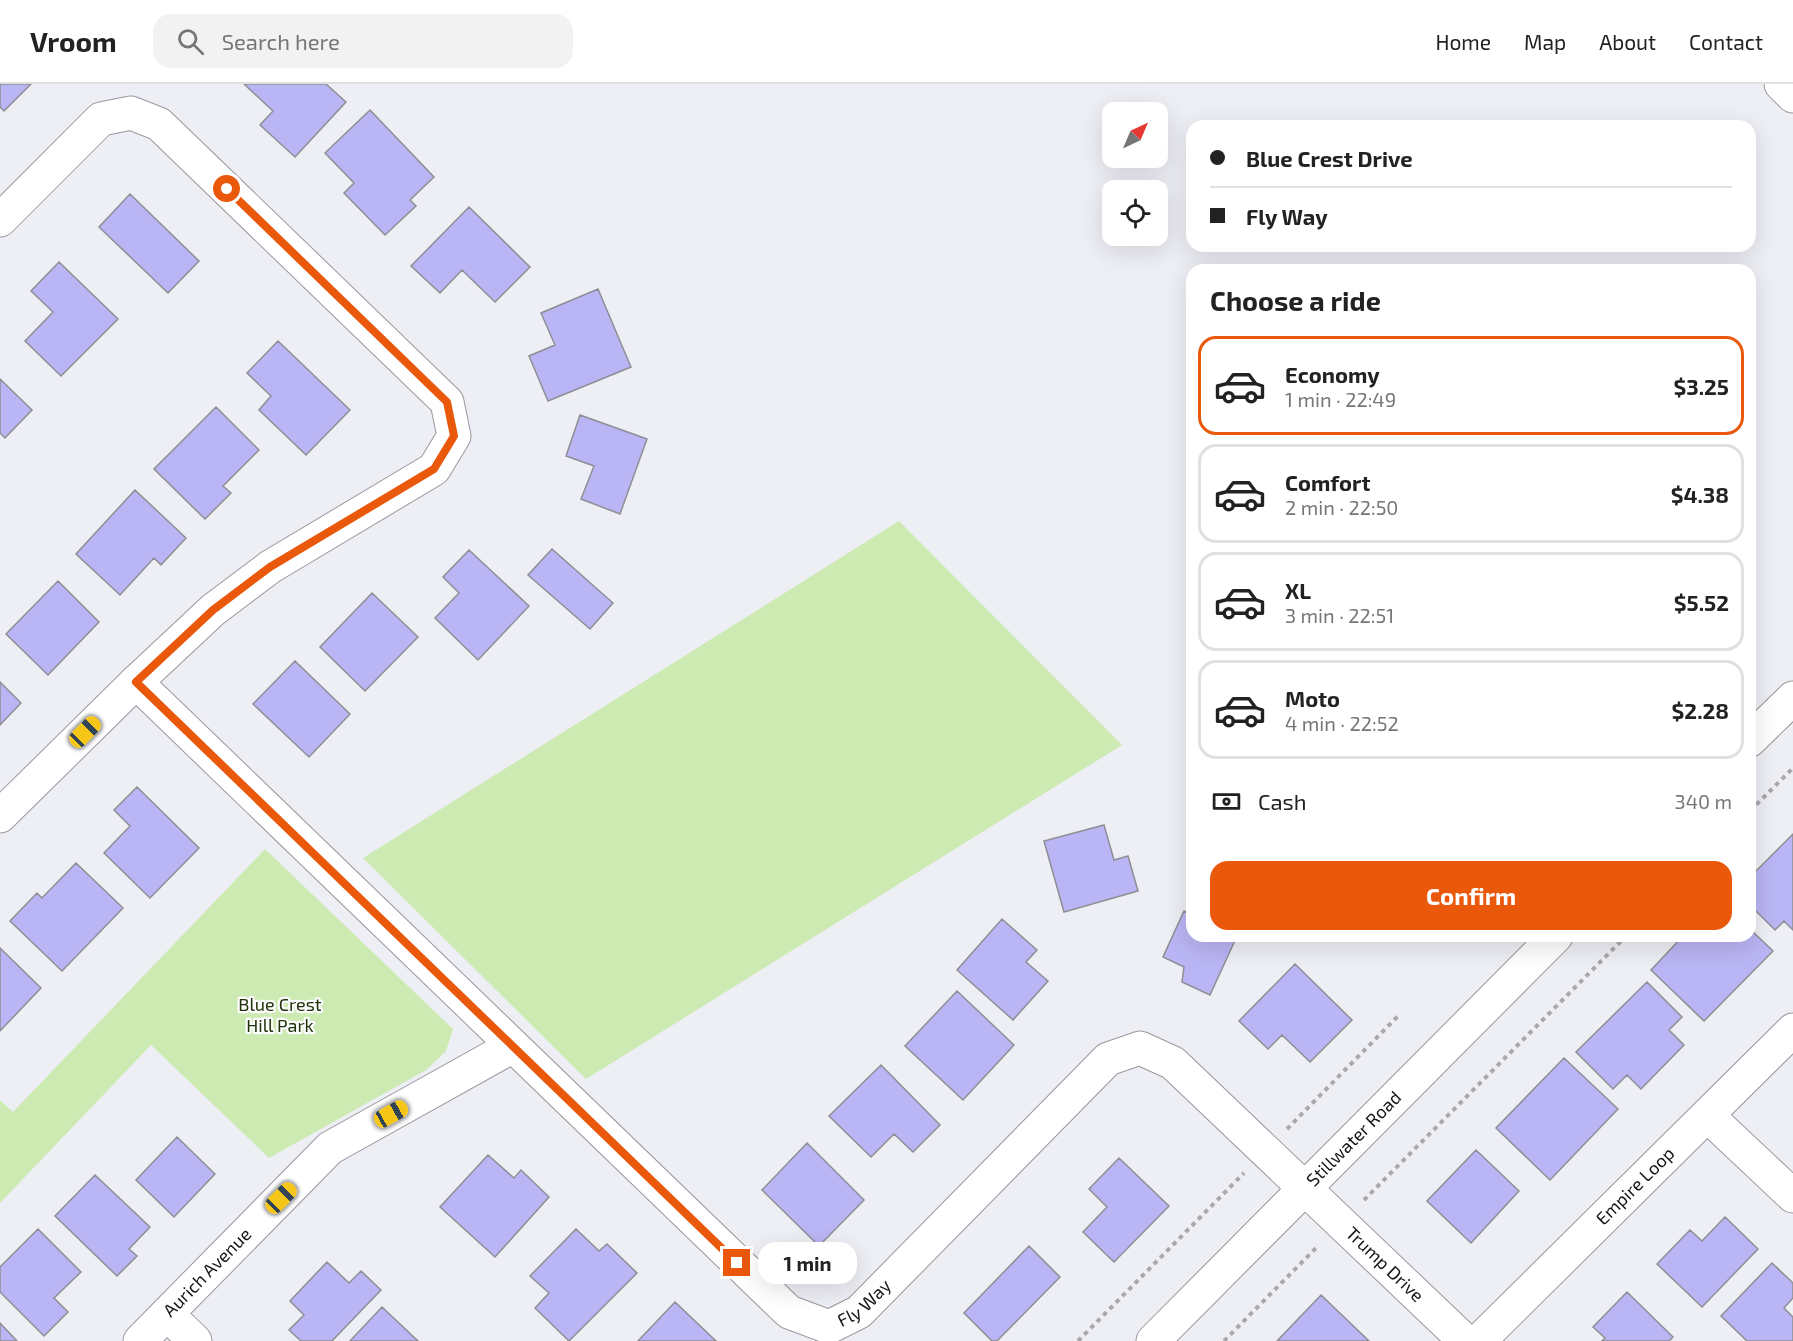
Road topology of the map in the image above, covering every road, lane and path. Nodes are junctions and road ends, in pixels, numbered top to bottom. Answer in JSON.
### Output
{"nodes":[{"id":1,"x":1781,"y":84,"type":"edge"},
{"id":2,"x":1793,"y":96,"type":"edge"},
{"id":3,"x":0,"y":220,"type":"edge"},
{"id":4,"x":136,"y":682,"type":"junction"},
{"id":5,"x":1793,"y":698,"type":"edge"},
{"id":6,"x":1756,"y":734,"type":"edge"},
{"id":7,"x":1793,"y":768,"type":"edge"},
{"id":8,"x":1756,"y":805,"type":"edge"},
{"id":9,"x":0,"y":816,"type":"edge"},
{"id":10,"x":1550,"y":942,"type":"edge"},
{"id":11,"x":1620,"y":942,"type":"edge"},
{"id":12,"x":1398,"y":1016,"type":"dead end"},
{"id":13,"x":1793,"y":1030,"type":"edge"},
{"id":14,"x":513,"y":1046,"type":"junction"},
{"id":15,"x":1708,"y":1116,"type":"junction"},
{"id":16,"x":1267,"y":1150,"type":"junction"},
{"id":17,"x":1306,"y":1187,"type":"junction"},
{"id":18,"x":1793,"y":1196,"type":"edge"},
{"id":19,"x":1342,"y":1222,"type":"junction"},
{"id":20,"x":166,"y":1314,"type":"junction"},
{"id":21,"x":140,"y":1341,"type":"edge"},
{"id":22,"x":195,"y":1341,"type":"edge"},
{"id":23,"x":1078,"y":1341,"type":"edge"},
{"id":24,"x":1153,"y":1341,"type":"edge"},
{"id":25,"x":1224,"y":1341,"type":"edge"},
{"id":26,"x":1465,"y":1341,"type":"edge"},
{"id":27,"x":1479,"y":1341,"type":"edge"}],
"edges":[{"from":1,"to":2,"type":"street"},
{"from":3,"to":4,"type":"street"},
{"from":4,"to":9,"type":"street"},
{"from":4,"to":14,"type":"street","name":"Fly Way"},
{"from":5,"to":6,"type":"street"},
{"from":7,"to":8,"type":"path"},
{"from":10,"to":17,"type":"street","name":"Stillwater Road"},
{"from":11,"to":19,"type":"path"},
{"from":12,"to":16,"type":"path"},
{"from":13,"to":15,"type":"street","name":"Empire Loop"},
{"from":14,"to":16,"type":"street","name":"Fly Way"},
{"from":14,"to":20,"type":"street","name":"Aurich Avenue"},
{"from":15,"to":18,"type":"street"},
{"from":15,"to":27,"type":"street","name":"Empire Loop"},
{"from":16,"to":17,"type":"street","name":"Fly Way"},
{"from":16,"to":23,"type":"path"},
{"from":17,"to":19,"type":"street","name":"Trump Drive"},
{"from":17,"to":24,"type":"street","name":"Stillwater Road"},
{"from":19,"to":25,"type":"path"},
{"from":19,"to":26,"type":"street","name":"Trump Drive"},
{"from":20,"to":21,"type":"street","name":"Aurich Avenue"},
{"from":20,"to":22,"type":"street"}]}
